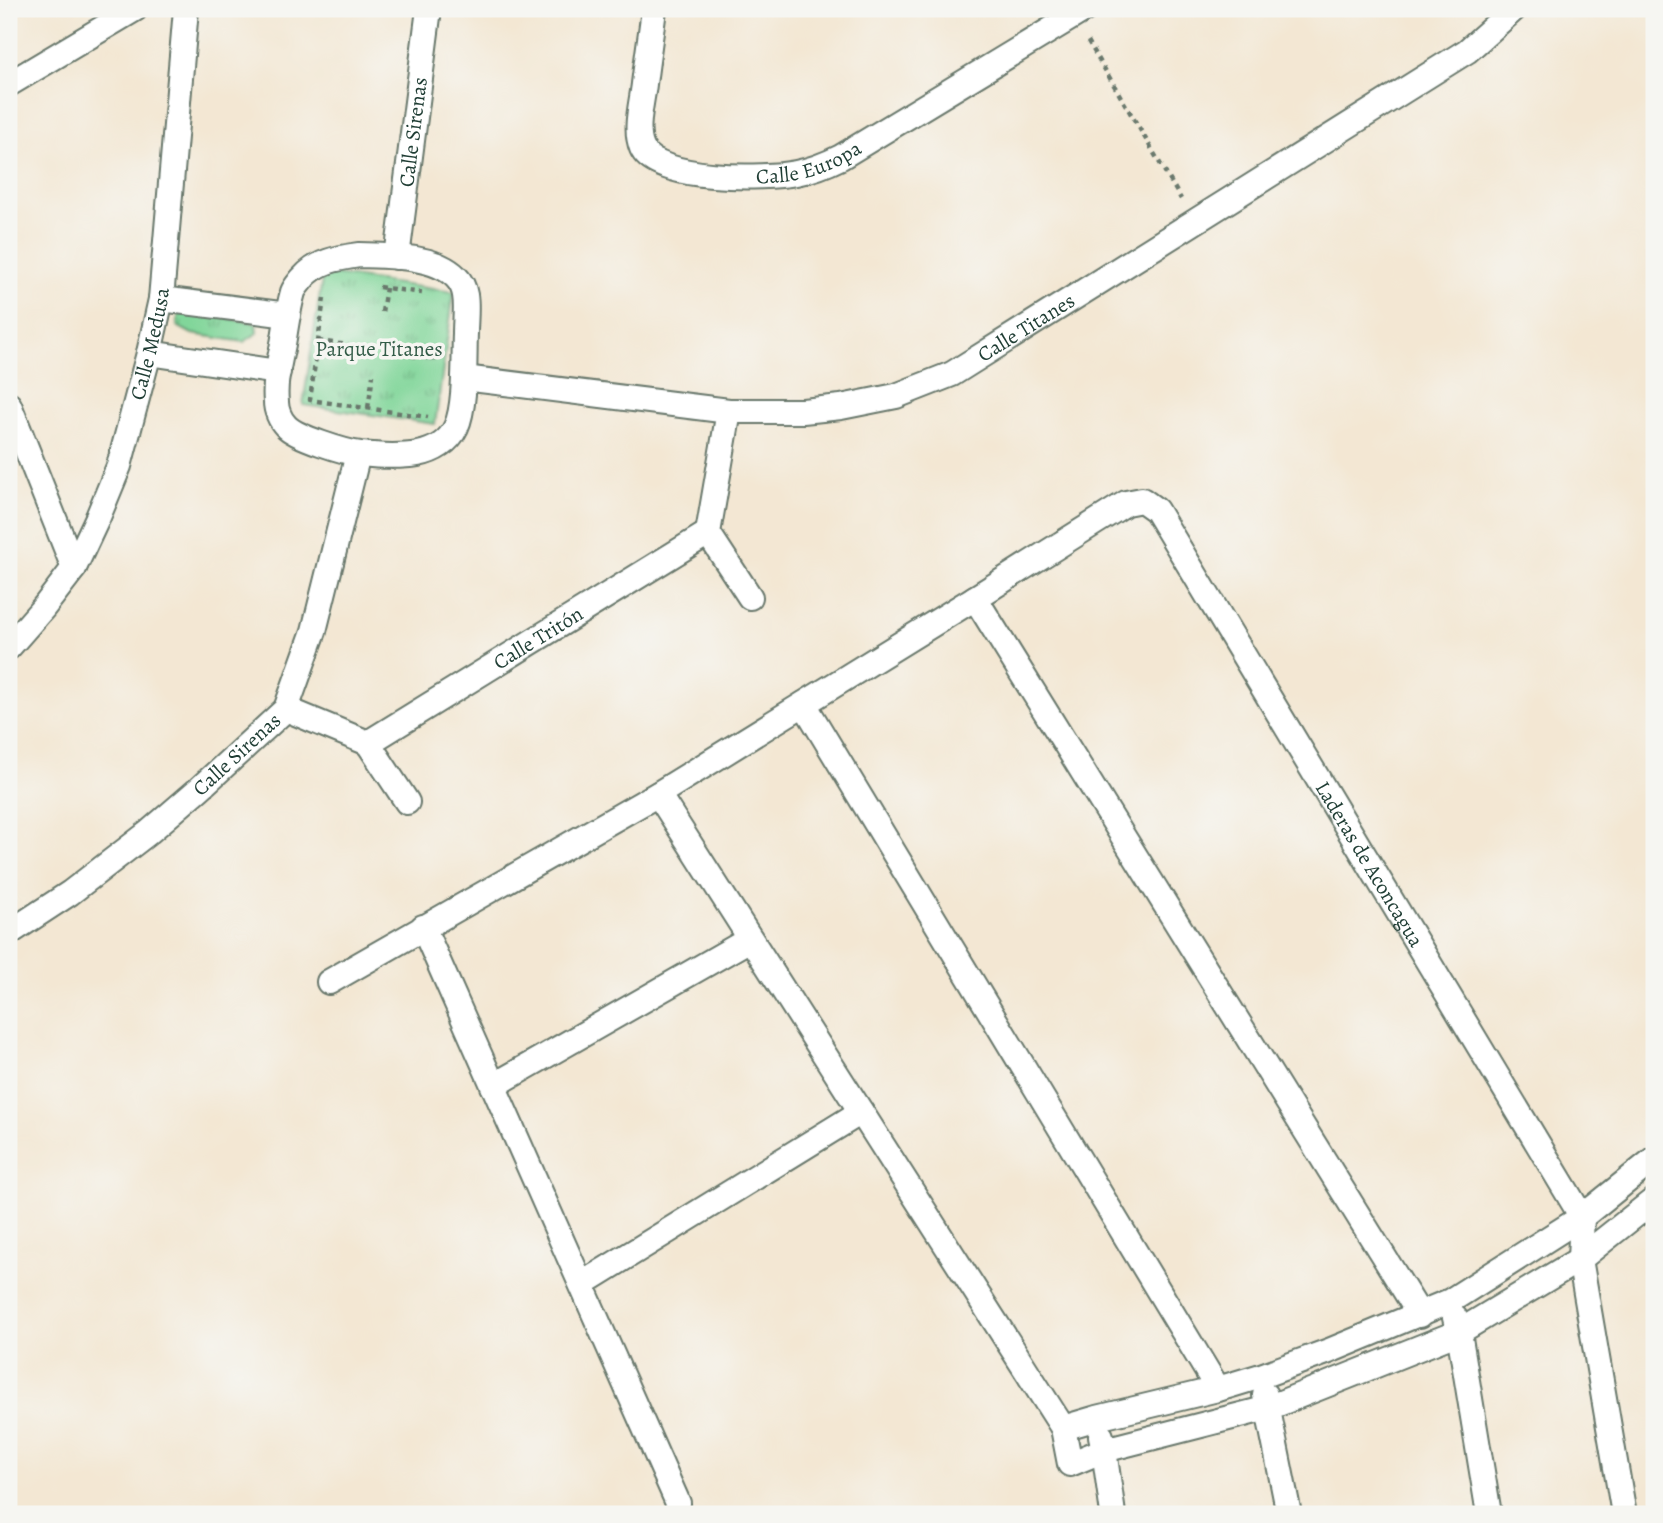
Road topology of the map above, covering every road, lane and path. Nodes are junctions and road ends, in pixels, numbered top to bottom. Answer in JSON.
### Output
{"nodes":[{"id":1,"x":135,"y":9,"type":"edge"},
{"id":2,"x":186,"y":9,"type":"edge"},
{"id":3,"x":429,"y":9,"type":"edge"},
{"id":4,"x":654,"y":9,"type":"edge"},
{"id":5,"x":1514,"y":9,"type":"edge"},
{"id":6,"x":1079,"y":12,"type":"edge"},
{"id":7,"x":9,"y":84,"type":"edge"},
{"id":8,"x":1195,"y":222,"type":"junction"},
{"id":9,"x":397,"y":257,"type":"junction"},
{"id":10,"x":374,"y":286,"type":"dead end"},
{"id":11,"x":386,"y":288,"type":"junction"},
{"id":12,"x":325,"y":292,"type":"dead end"},
{"id":13,"x":423,"y":293,"type":"dead end"},
{"id":14,"x":161,"y":299,"type":"junction"},
{"id":15,"x":382,"y":312,"type":"dead end"},
{"id":16,"x":288,"y":315,"type":"junction"},
{"id":17,"x":318,"y":341,"type":"junction"},
{"id":18,"x":348,"y":345,"type":"dead end"},
{"id":19,"x":149,"y":353,"type":"junction"},
{"id":20,"x":412,"y":356,"type":"dead end"},
{"id":21,"x":436,"y":371,"type":"dead end"},
{"id":22,"x":278,"y":372,"type":"junction"},
{"id":23,"x":373,"y":375,"type":"dead end"},
{"id":24,"x":464,"y":377,"type":"junction"},
{"id":25,"x":9,"y":405,"type":"edge"},
{"id":26,"x":431,"y":405,"type":"dead end"},
{"id":27,"x":368,"y":408,"type":"junction"},
{"id":28,"x":729,"y":411,"type":"junction"},
{"id":29,"x":358,"y":454,"type":"junction"},
{"id":30,"x":708,"y":533,"type":"junction"},
{"id":31,"x":74,"y":568,"type":"junction"},
{"id":32,"x":750,"y":597,"type":"dead end"},
{"id":33,"x":975,"y":598,"type":"junction"},
{"id":34,"x":9,"y":647,"type":"edge"},
{"id":35,"x":804,"y":704,"type":"junction"},
{"id":36,"x":286,"y":709,"type":"junction"},
{"id":37,"x":368,"y":743,"type":"junction"},
{"id":38,"x":658,"y":794,"type":"junction"},
{"id":39,"x":407,"y":803,"type":"dead end"},
{"id":40,"x":423,"y":928,"type":"junction"},
{"id":41,"x":9,"y":933,"type":"edge"},
{"id":42,"x":750,"y":939,"type":"junction"},
{"id":43,"x":329,"y":982,"type":"dead end"},
{"id":44,"x":493,"y":1086,"type":"junction"},
{"id":45,"x":861,"y":1111,"type":"junction"},
{"id":46,"x":1654,"y":1159,"type":"edge"},
{"id":47,"x":1654,"y":1200,"type":"edge"},
{"id":48,"x":1582,"y":1217,"type":"junction"},
{"id":49,"x":1580,"y":1259,"type":"junction"},
{"id":50,"x":582,"y":1284,"type":"junction"},
{"id":51,"x":1450,"y":1301,"type":"junction"},
{"id":52,"x":1420,"y":1315,"type":"junction"},
{"id":53,"x":1459,"y":1332,"type":"junction"},
{"id":54,"x":1261,"y":1376,"type":"junction"},
{"id":55,"x":1218,"y":1389,"type":"junction"},
{"id":56,"x":1268,"y":1408,"type":"junction"},
{"id":57,"x":1097,"y":1418,"type":"junction"},
{"id":58,"x":1063,"y":1429,"type":"junction"},
{"id":59,"x":1104,"y":1450,"type":"junction"},
{"id":60,"x":678,"y":1503,"type":"dead end"},
{"id":61,"x":1113,"y":1514,"type":"edge"},
{"id":62,"x":1289,"y":1514,"type":"edge"},
{"id":63,"x":1489,"y":1514,"type":"edge"},
{"id":64,"x":1624,"y":1514,"type":"edge"}],
"edges":[{"from":1,"to":7,"type":"street"},
{"from":2,"to":14,"type":"street","name":"Calle Medusa"},
{"from":3,"to":9,"type":"street","name":"Calle Sirenas"},
{"from":4,"to":6,"type":"street","name":"Calle Europa"},
{"from":5,"to":8,"type":"street","name":"Calle Titanes"},
{"from":6,"to":8,"type":"path"},
{"from":8,"to":28,"type":"street","name":"Calle Titanes"},
{"from":9,"to":16,"type":"street"},
{"from":9,"to":24,"type":"street"},
{"from":10,"to":11,"type":"path"},
{"from":11,"to":13,"type":"path"},
{"from":11,"to":15,"type":"path"},
{"from":12,"to":17,"type":"path"},
{"from":14,"to":16,"type":"street"},
{"from":14,"to":19,"type":"street","name":"Calle Medusa"},
{"from":16,"to":22,"type":"street"},
{"from":17,"to":18,"type":"path"},
{"from":17,"to":27,"type":"path"},
{"from":19,"to":22,"type":"street"},
{"from":19,"to":31,"type":"street","name":"Calle Medusa"},
{"from":20,"to":21,"type":"path"},
{"from":22,"to":29,"type":"street"},
{"from":23,"to":27,"type":"path"},
{"from":24,"to":28,"type":"street","name":"Calle Titanes"},
{"from":24,"to":29,"type":"street"},
{"from":25,"to":31,"type":"street"},
{"from":26,"to":27,"type":"path"},
{"from":28,"to":30,"type":"street"},
{"from":29,"to":36,"type":"street","name":"Calle Sirenas"},
{"from":30,"to":32,"type":"street"},
{"from":30,"to":37,"type":"street","name":"Calle Tritón"},
{"from":31,"to":34,"type":"street","name":"Calle Medusa"},
{"from":33,"to":35,"type":"street"},
{"from":33,"to":48,"type":"street","name":"Laderas de Aconcagua"},
{"from":33,"to":52,"type":"street"},
{"from":35,"to":38,"type":"street"},
{"from":35,"to":55,"type":"street"},
{"from":36,"to":37,"type":"street"},
{"from":36,"to":41,"type":"street","name":"Calle Sirenas"},
{"from":37,"to":39,"type":"street"},
{"from":38,"to":40,"type":"street"},
{"from":38,"to":42,"type":"street"},
{"from":40,"to":43,"type":"street"},
{"from":40,"to":44,"type":"street"},
{"from":42,"to":44,"type":"street"},
{"from":42,"to":45,"type":"street"},
{"from":44,"to":50,"type":"street"},
{"from":45,"to":50,"type":"street"},
{"from":45,"to":58,"type":"street"},
{"from":46,"to":48,"type":"street"},
{"from":47,"to":49,"type":"street"},
{"from":48,"to":49,"type":"street"},
{"from":48,"to":51,"type":"street"},
{"from":49,"to":53,"type":"street"},
{"from":49,"to":64,"type":"street"},
{"from":50,"to":60,"type":"street"},
{"from":51,"to":52,"type":"street"},
{"from":51,"to":53,"type":"street"},
{"from":52,"to":54,"type":"street"},
{"from":53,"to":56,"type":"street"},
{"from":53,"to":63,"type":"street"},
{"from":54,"to":55,"type":"street"},
{"from":54,"to":56,"type":"street"},
{"from":55,"to":57,"type":"street"},
{"from":56,"to":59,"type":"street"},
{"from":56,"to":62,"type":"street"},
{"from":57,"to":58,"type":"street"},
{"from":57,"to":59,"type":"street"},
{"from":58,"to":59,"type":"street"},
{"from":59,"to":61,"type":"street"}]}
